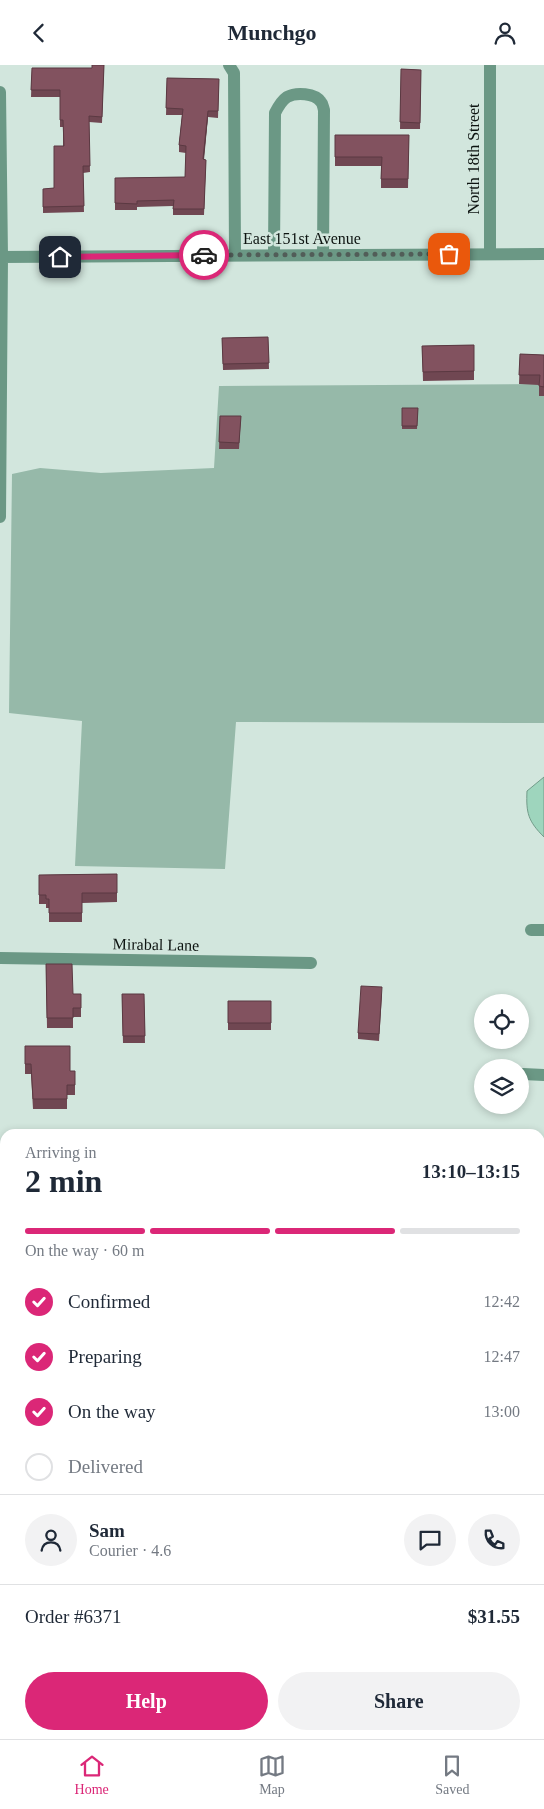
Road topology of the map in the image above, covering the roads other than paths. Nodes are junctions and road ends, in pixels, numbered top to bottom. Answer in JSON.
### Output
{"nodes":[{"id":1,"x":229,"y":65,"type":"edge"},
{"id":2,"x":490,"y":65,"type":"edge"},
{"id":3,"x":0,"y":92,"type":"edge"},
{"id":4,"x":490,"y":253,"type":"junction"},
{"id":5,"x":544,"y":254,"type":"edge"},
{"id":6,"x":235,"y":255,"type":"junction"},
{"id":7,"x":274,"y":255,"type":"junction"},
{"id":8,"x":323,"y":255,"type":"junction"},
{"id":9,"x":1,"y":257,"type":"edge"},
{"id":10,"x":0,"y":517,"type":"edge"},
{"id":11,"x":0,"y":958,"type":"edge"},
{"id":12,"x":311,"y":963,"type":"dead end"},
{"id":13,"x":529,"y":1074,"type":"edge"},
{"id":14,"x":544,"y":1075,"type":"edge"}],
"edges":[{"from":1,"to":6,"type":"street"},
{"from":2,"to":4,"type":"street","name":"North 18th Street"},
{"from":3,"to":9,"type":"street"},
{"from":4,"to":5,"type":"street","name":"East 151st Avenue"},
{"from":4,"to":8,"type":"street","name":"East 151st Avenue"},
{"from":6,"to":7,"type":"street","name":"East 151st Avenue"},
{"from":6,"to":9,"type":"street","name":"East 151st Avenue"},
{"from":7,"to":8,"type":"street","name":"East 151st Avenue"},
{"from":7,"to":8,"type":"street"},
{"from":9,"to":10,"type":"street"},
{"from":11,"to":12,"type":"street","name":"Mirabal Lane"},
{"from":13,"to":14,"type":"street"}]}
